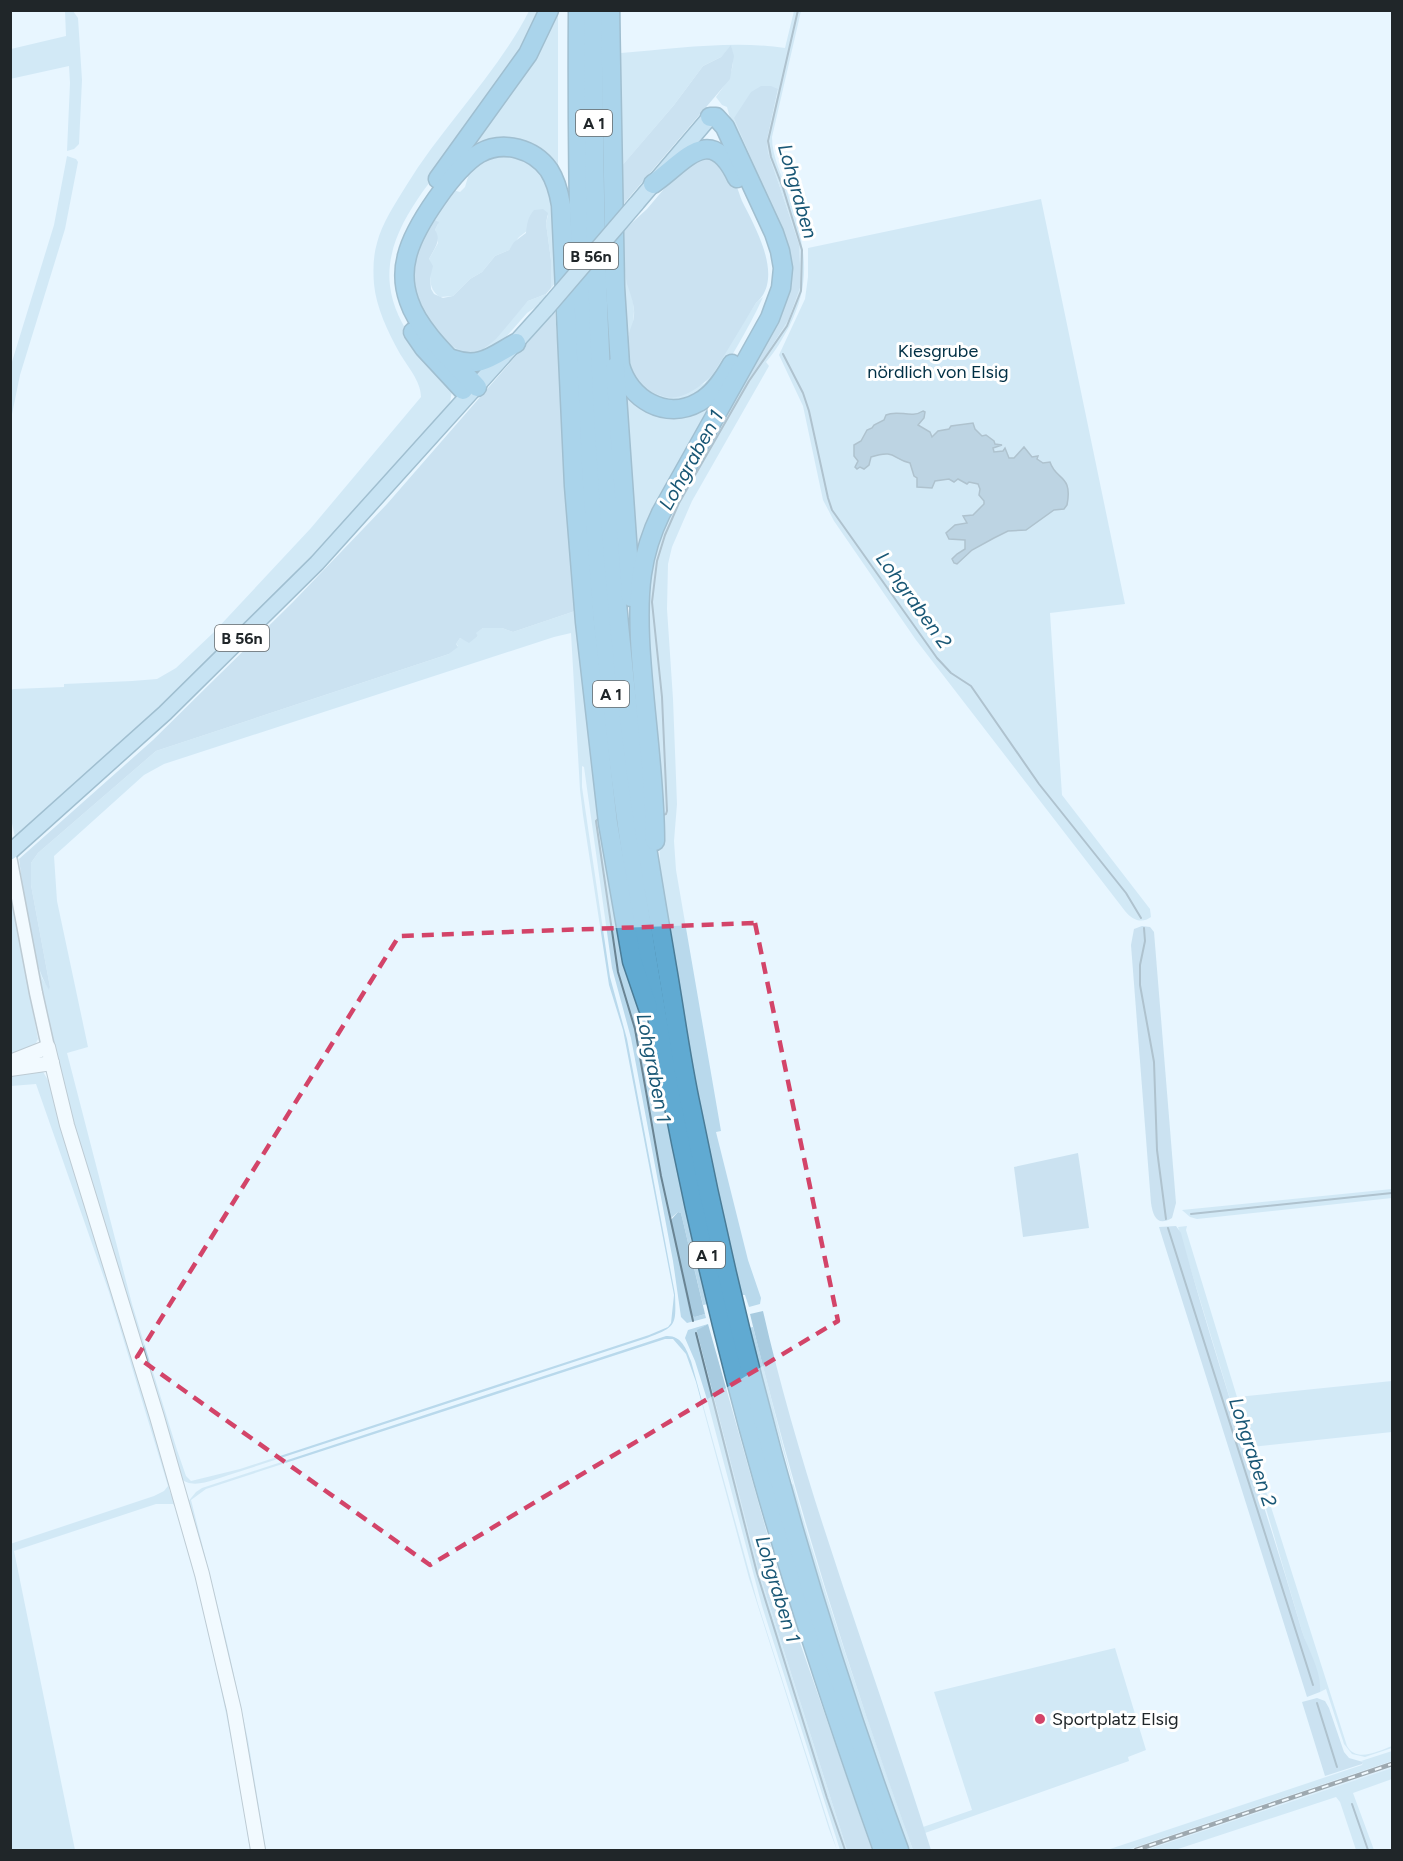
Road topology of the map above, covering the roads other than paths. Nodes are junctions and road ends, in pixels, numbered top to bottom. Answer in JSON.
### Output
{"nodes":[{"id":1,"x":549,"y":10,"type":"edge"},
{"id":2,"x":572,"y":10,"type":"edge"},
{"id":3,"x":578,"y":10,"type":"edge"},
{"id":4,"x":594,"y":10,"type":"edge"},
{"id":5,"x":610,"y":10,"type":"edge"},
{"id":6,"x":578,"y":71,"type":"junction"},
{"id":7,"x":710,"y":117,"type":"joint"},
{"id":8,"x":653,"y":184,"type":"junction"},
{"id":9,"x":615,"y":287,"type":"junction"},
{"id":10,"x":516,"y":343,"type":"junction"},
{"id":11,"x":452,"y":359,"type":"junction"},
{"id":12,"x":473,"y":392,"type":"junction"},
{"id":13,"x":640,"y":662,"type":"junction"},
{"id":14,"x":10,"y":854,"type":"edge"},
{"id":15,"x":655,"y":894,"type":"junction"},
{"id":16,"x":48,"y":1047,"type":"junction"},
{"id":17,"x":10,"y":1062,"type":"edge"},
{"id":18,"x":52,"y":1064,"type":"junction"},
{"id":19,"x":666,"y":1064,"type":"junction"},
{"id":20,"x":10,"y":1069,"type":"edge"},
{"id":21,"x":725,"y":1300,"type":"junction"},
{"id":22,"x":733,"y":1332,"type":"junction"},
{"id":23,"x":258,"y":1851,"type":"edge"},
{"id":24,"x":884,"y":1851,"type":"edge"},
{"id":25,"x":899,"y":1851,"type":"edge"}],
"edges":[{"from":1,"to":12,"type":"highway"},
{"from":2,"to":6,"type":"highway"},
{"from":3,"to":6,"type":"highway","number":"A 1"},
{"from":4,"to":15,"type":"highway","number":"A 1"},
{"from":5,"to":9,"type":"highway"},
{"from":6,"to":19,"type":"highway","number":"A 1"},
{"from":7,"to":8,"type":"main road","number":"B 56n"},
{"from":7,"to":13,"type":"highway"},
{"from":8,"to":9,"type":"highway"},
{"from":8,"to":10,"type":"main road","number":"B 56n","bridge":true},
{"from":9,"to":13,"type":"highway"},
{"from":10,"to":11,"type":"highway"},
{"from":10,"to":12,"type":"main road","number":"B 56n"},
{"from":11,"to":12,"type":"highway"},
{"from":11,"to":19,"type":"highway"},
{"from":12,"to":14,"type":"main road","number":"B 56n"},
{"from":13,"to":15,"type":"highway"},
{"from":14,"to":16,"type":"street"},
{"from":15,"to":21,"type":"highway","number":"A 1"},
{"from":16,"to":17,"type":"main road"},
{"from":16,"to":18,"type":"main road"},
{"from":18,"to":20,"type":"main road"},
{"from":18,"to":23,"type":"main road"},
{"from":19,"to":21,"type":"highway","number":"A 1"},
{"from":21,"to":22,"type":"highway","number":"A 1"},
{"from":22,"to":24,"type":"highway","number":"A 1"},
{"from":22,"to":25,"type":"highway","number":"A 1"}]}
